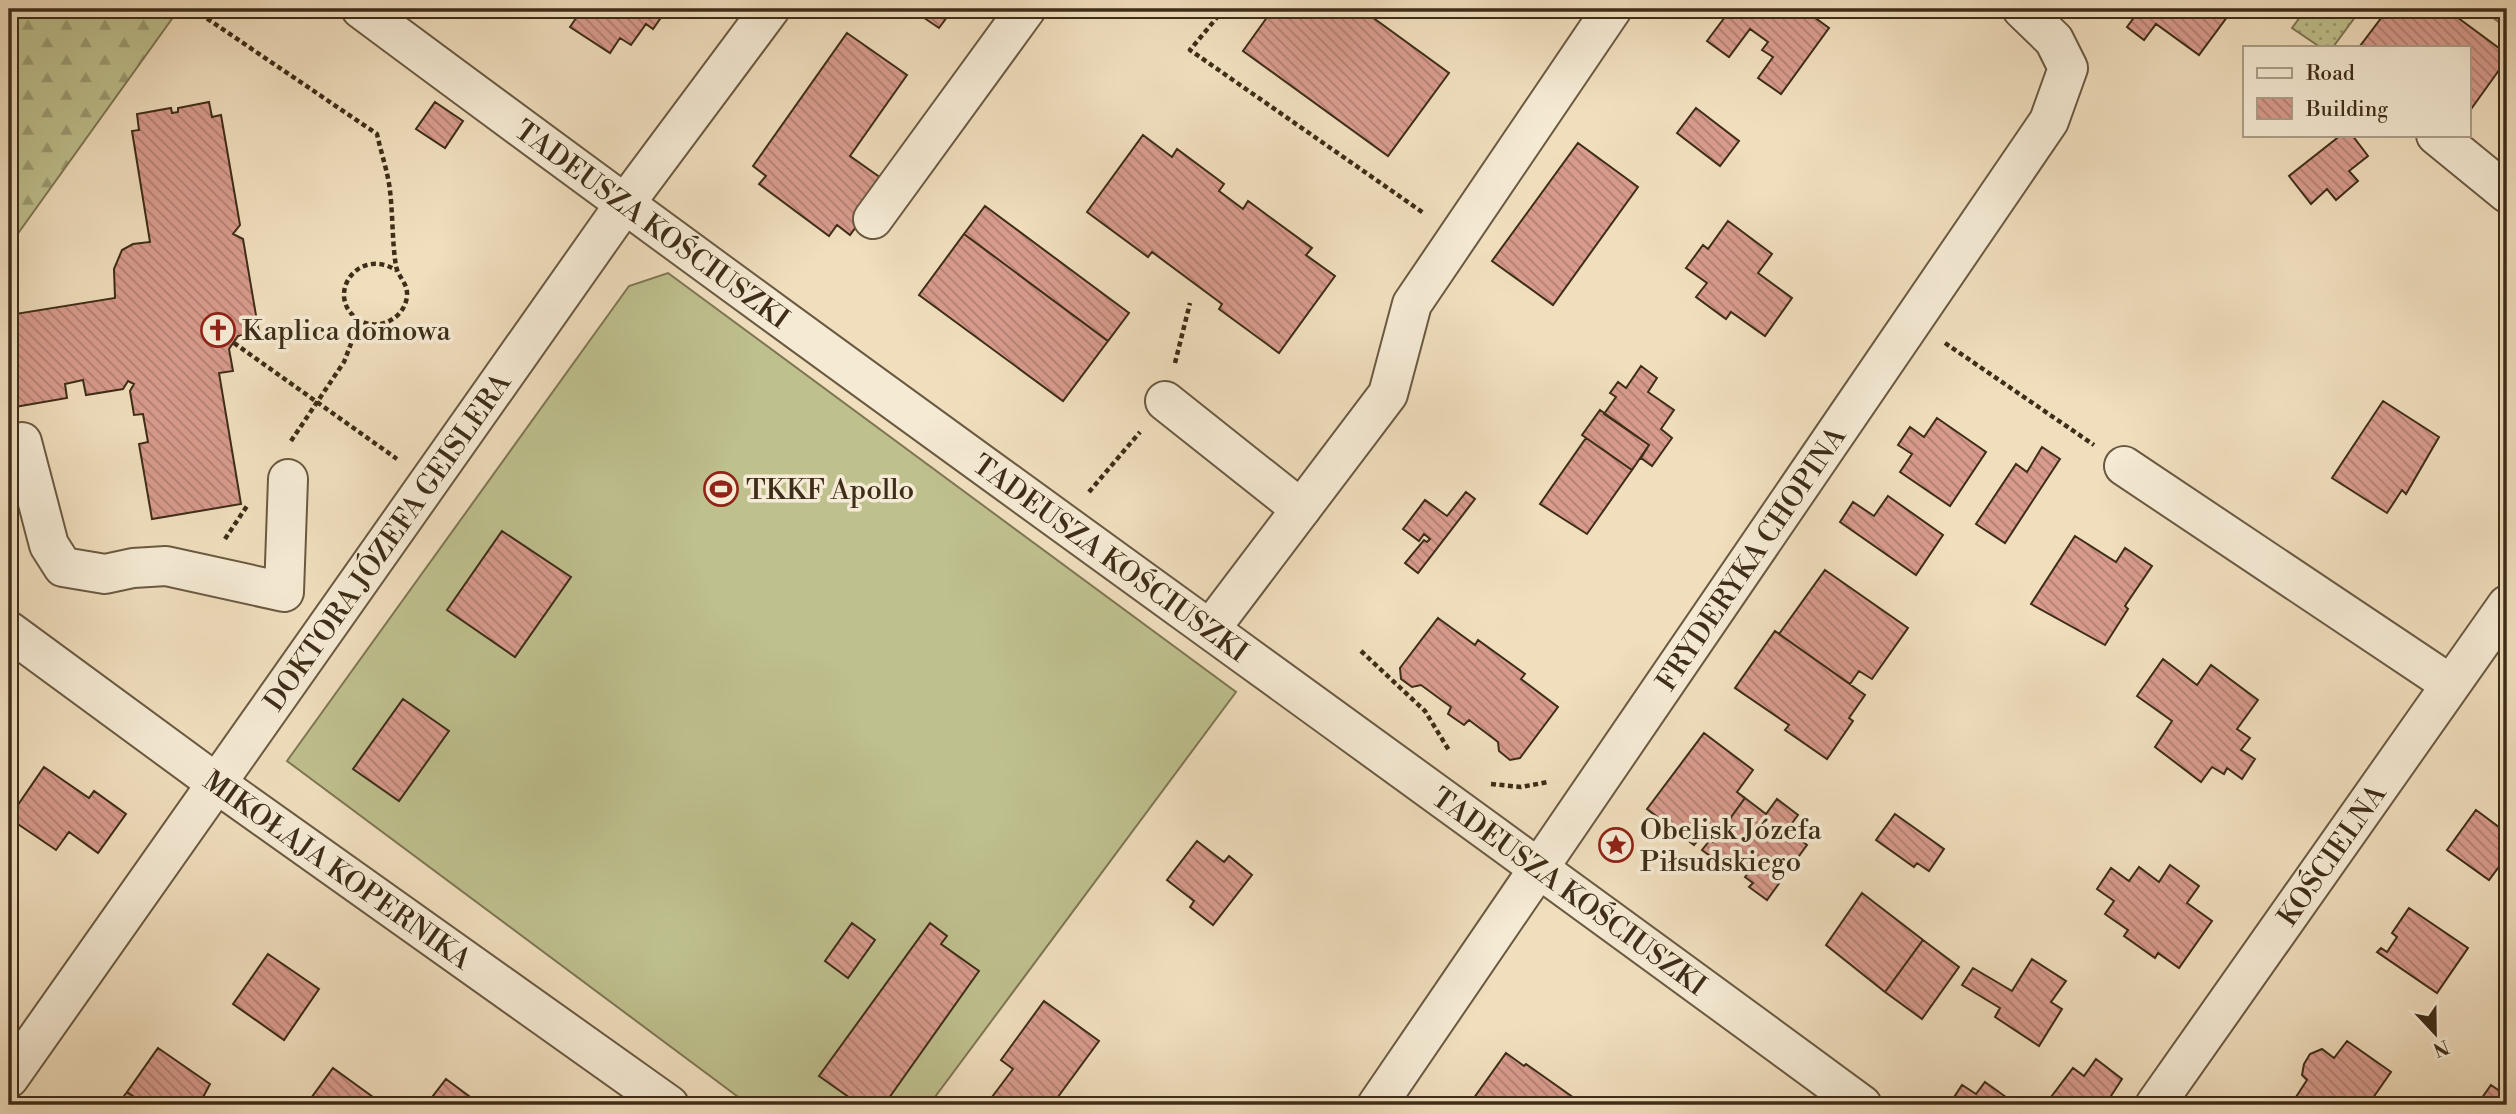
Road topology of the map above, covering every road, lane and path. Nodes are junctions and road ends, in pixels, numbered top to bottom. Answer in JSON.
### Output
{"nodes":[{"id":1,"x":193,"y":9,"type":"edge"},
{"id":2,"x":360,"y":9,"type":"edge"},
{"id":3,"x":770,"y":9,"type":"edge"},
{"id":4,"x":1026,"y":9,"type":"edge"},
{"id":5,"x":1224,"y":9,"type":"edge"},
{"id":6,"x":1612,"y":9,"type":"edge"},
{"id":7,"x":2021,"y":9,"type":"edge"},
{"id":8,"x":2437,"y":136,"type":"edge"},
{"id":9,"x":2507,"y":193,"type":"edge"},
{"id":10,"x":624,"y":205,"type":"junction"},
{"id":11,"x":873,"y":219,"type":"dead end"},
{"id":12,"x":1457,"y":237,"type":"junction"},
{"id":13,"x":396,"y":270,"type":"junction"},
{"id":14,"x":360,"y":320,"type":"junction"},
{"id":15,"x":1913,"y":321,"type":"junction"},
{"id":16,"x":234,"y":343,"type":"dead end"},
{"id":17,"x":1165,"y":401,"type":"dead end"},
{"id":18,"x":316,"y":403,"type":"junction"},
{"id":19,"x":22,"y":442,"type":"dead end"},
{"id":20,"x":400,"y":461,"type":"dead end"},
{"id":21,"x":288,"y":463,"type":"joint"},
{"id":22,"x":2124,"y":466,"type":"joint"},
{"id":23,"x":250,"y":502,"type":"dead end"},
{"id":24,"x":1301,"y":509,"type":"junction"},
{"id":25,"x":220,"y":546,"type":"dead end"},
{"id":26,"x":284,"y":593,"type":"junction"},
{"id":27,"x":2507,"y":605,"type":"edge"},
{"id":28,"x":327,"y":625,"type":"junction"},
{"id":29,"x":1211,"y":628,"type":"junction"},
{"id":30,"x":9,"y":631,"type":"edge"},
{"id":31,"x":1361,"y":651,"type":"dead end"},
{"id":32,"x":2450,"y":684,"type":"junction"},
{"id":33,"x":1453,"y":758,"type":"dead end"},
{"id":34,"x":1555,"y":781,"type":"dead end"},
{"id":35,"x":216,"y":783,"type":"junction"},
{"id":36,"x":1481,"y":783,"type":"dead end"},
{"id":37,"x":1539,"y":867,"type":"junction"},
{"id":38,"x":9,"y":1078,"type":"edge"},
{"id":39,"x":669,"y":1105,"type":"edge"},
{"id":40,"x":1377,"y":1105,"type":"edge"},
{"id":41,"x":1862,"y":1105,"type":"edge"},
{"id":42,"x":2155,"y":1105,"type":"edge"}],
"edges":[{"from":1,"to":13,"type":"path"},
{"from":2,"to":10,"type":"street","name":"TADEUSZA KOŚCIUSZKI"},
{"from":3,"to":10,"type":"street","name":"DOKTORA JÓZEFA GEISLERA"},
{"from":4,"to":11,"type":"street"},
{"from":5,"to":12,"type":"path"},
{"from":6,"to":12,"type":"street"},
{"from":7,"to":15,"type":"street","name":"FRYDERYKA CHOPINA"},
{"from":8,"to":9,"type":"street"},
{"from":10,"to":28,"type":"street","name":"DOKTORA JÓZEFA GEISLERA"},
{"from":10,"to":29,"type":"street","name":"TADEUSZA KOŚCIUSZKI"},
{"from":12,"to":24,"type":"street"},
{"from":13,"to":14,"type":"path"},
{"from":13,"to":14,"type":"path"},
{"from":14,"to":18,"type":"path"},
{"from":15,"to":22,"type":"path"},
{"from":15,"to":37,"type":"street","name":"FRYDERYKA CHOPINA"},
{"from":16,"to":18,"type":"path"},
{"from":17,"to":24,"type":"street"},
{"from":18,"to":20,"type":"path"},
{"from":18,"to":21,"type":"path"},
{"from":19,"to":26,"type":"street"},
{"from":21,"to":26,"type":"street"},
{"from":22,"to":32,"type":"street"},
{"from":23,"to":25,"type":"path"},
{"from":24,"to":29,"type":"street"},
{"from":26,"to":28,"type":"street"},
{"from":27,"to":32,"type":"street","name":"KOŚCIELNA"},
{"from":28,"to":35,"type":"street","name":"DOKTORA JÓZEFA GEISLERA"},
{"from":29,"to":37,"type":"street","name":"TADEUSZA KOŚCIUSZKI"},
{"from":30,"to":35,"type":"street","name":"MIKOŁAJA KOPERNIKA"},
{"from":31,"to":33,"type":"path"},
{"from":32,"to":42,"type":"street","name":"KOŚCIELNA"},
{"from":34,"to":36,"type":"path"},
{"from":35,"to":38,"type":"street","name":"DOKTORA JÓZEFA GEISLERA"},
{"from":35,"to":39,"type":"street","name":"MIKOŁAJA KOPERNIKA"},
{"from":37,"to":40,"type":"street","name":"FRYDERYKA CHOPINA"},
{"from":37,"to":41,"type":"street","name":"TADEUSZA KOŚCIUSZKI"}]}
